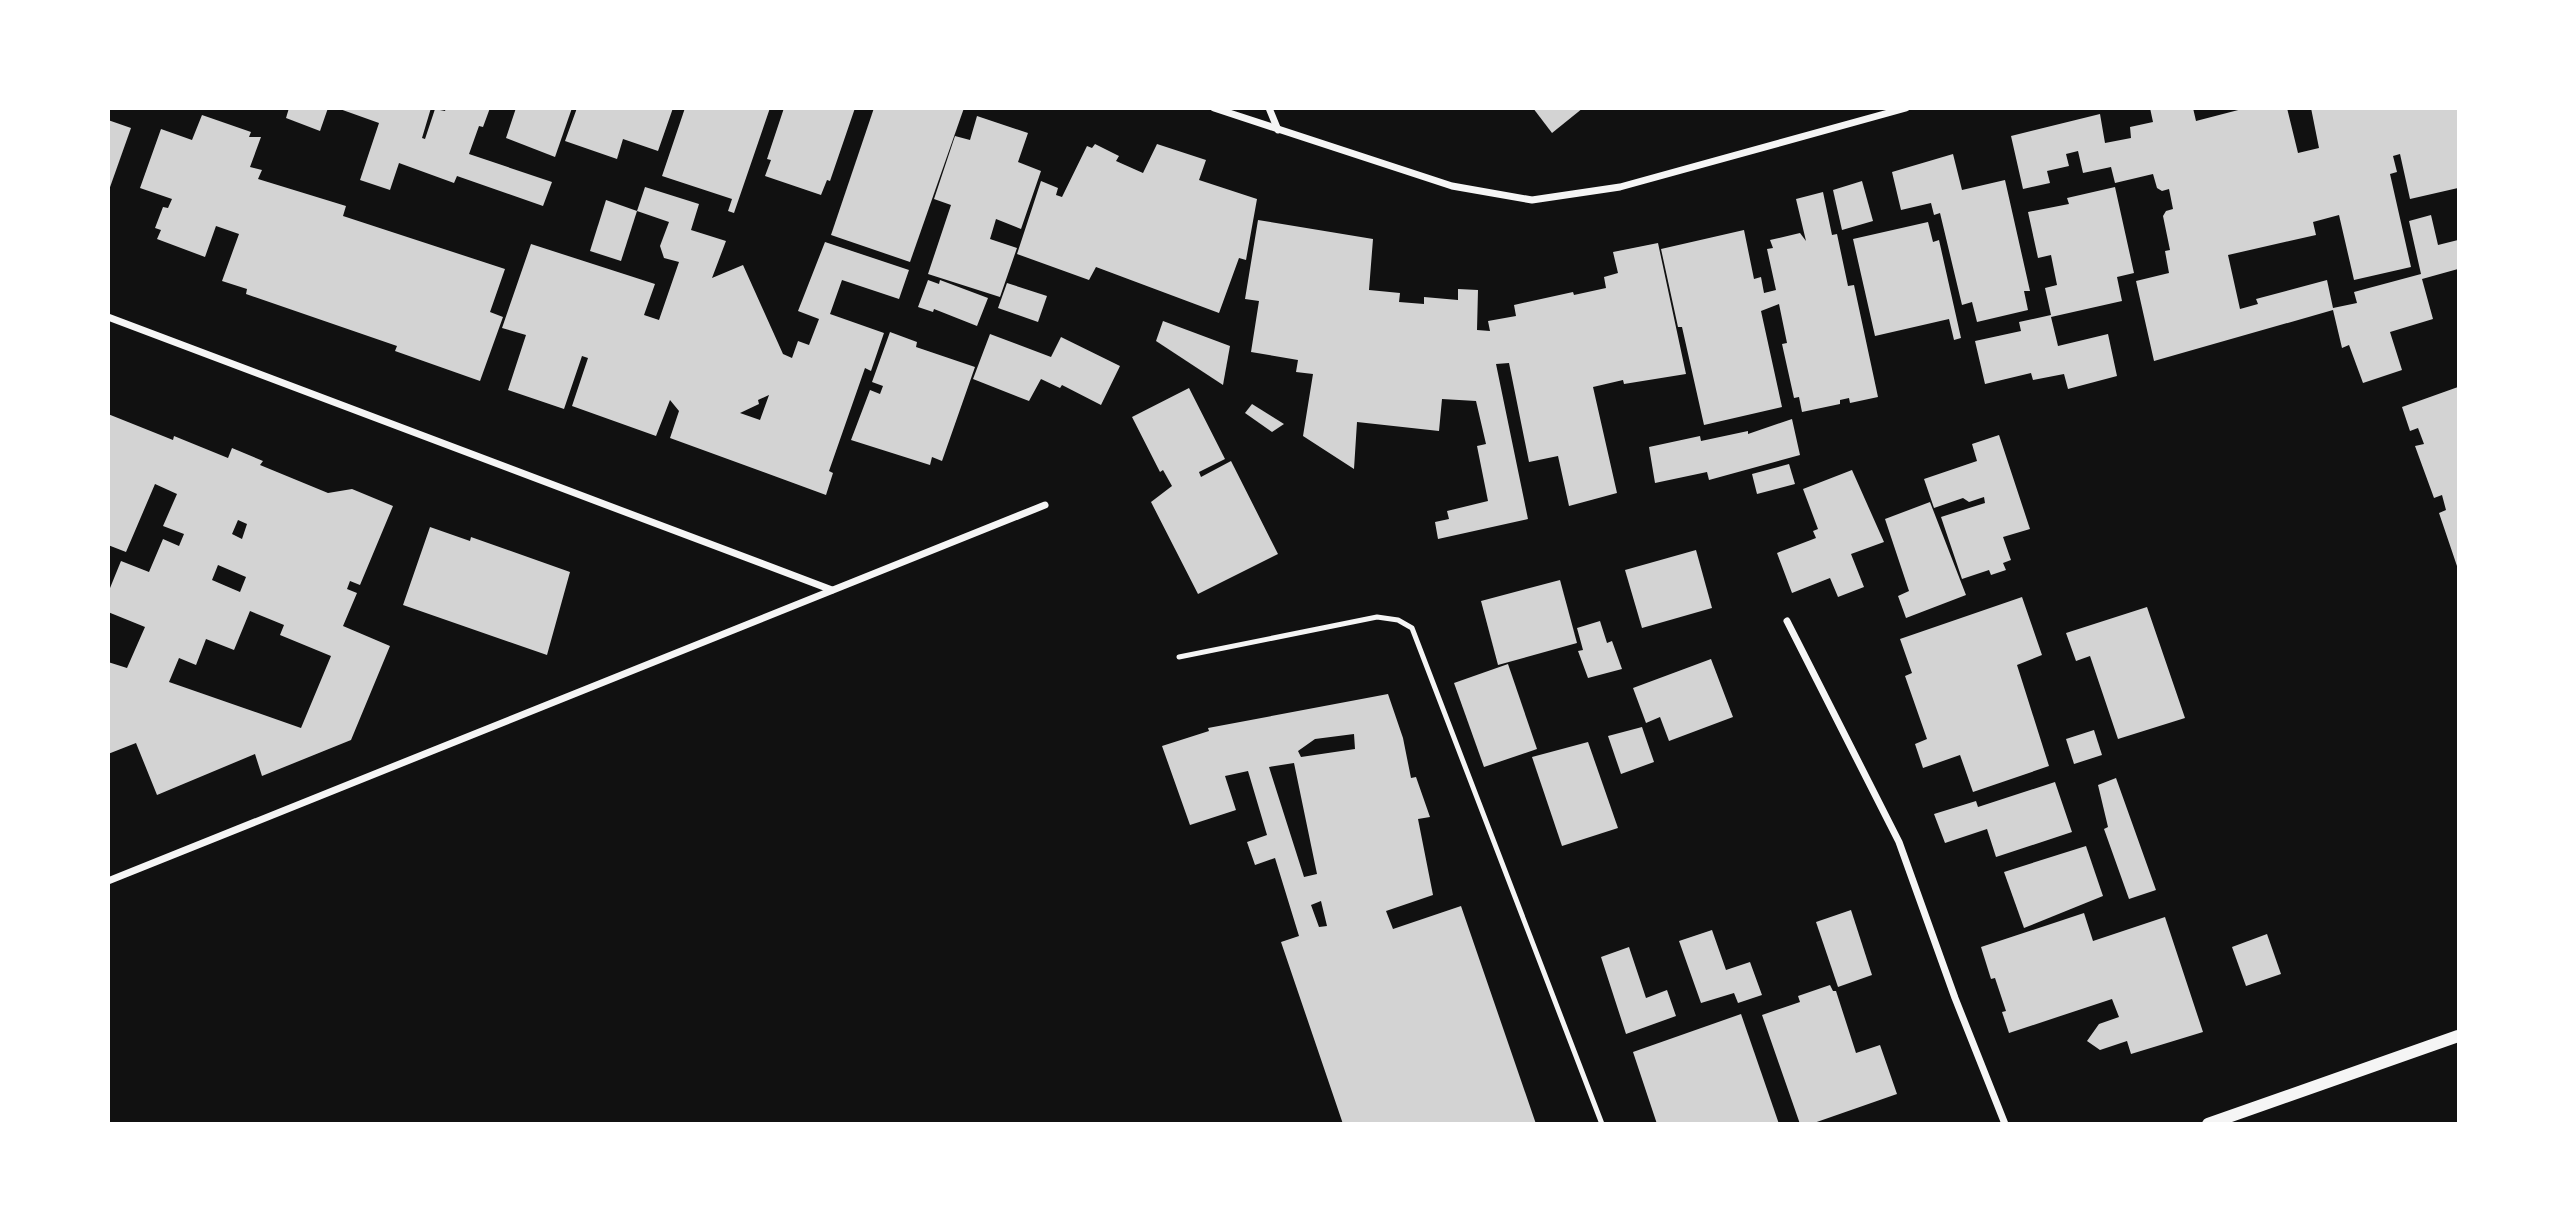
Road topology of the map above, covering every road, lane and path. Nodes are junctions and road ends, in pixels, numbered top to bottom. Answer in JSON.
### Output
{"nodes":[{"id":1,"x":1214,"y":108,"type":"edge"},
{"id":2,"x":1269,"y":108,"type":"edge"},
{"id":3,"x":1906,"y":108,"type":"edge"},
{"id":4,"x":1278,"y":130,"type":"junction"},
{"id":5,"x":108,"y":317,"type":"edge"},
{"id":6,"x":1045,"y":505,"type":"dead end"},
{"id":7,"x":832,"y":590,"type":"junction"},
{"id":8,"x":1787,"y":621,"type":"dead end"},
{"id":9,"x":1179,"y":657,"type":"dead end"},
{"id":10,"x":108,"y":881,"type":"edge"},
{"id":11,"x":2459,"y":1036,"type":"edge"},
{"id":12,"x":1602,"y":1124,"type":"edge"},
{"id":13,"x":2005,"y":1124,"type":"edge"},
{"id":14,"x":2208,"y":1124,"type":"edge"}],
"edges":[{"from":1,"to":4,"type":"street"},
{"from":2,"to":4,"type":"street"},
{"from":3,"to":4,"type":"street"},
{"from":5,"to":7,"type":"street"},
{"from":6,"to":7,"type":"street"},
{"from":7,"to":10,"type":"street"},
{"from":8,"to":13,"type":"street"},
{"from":9,"to":12,"type":"lane"},
{"from":11,"to":14,"type":"street"}]}
